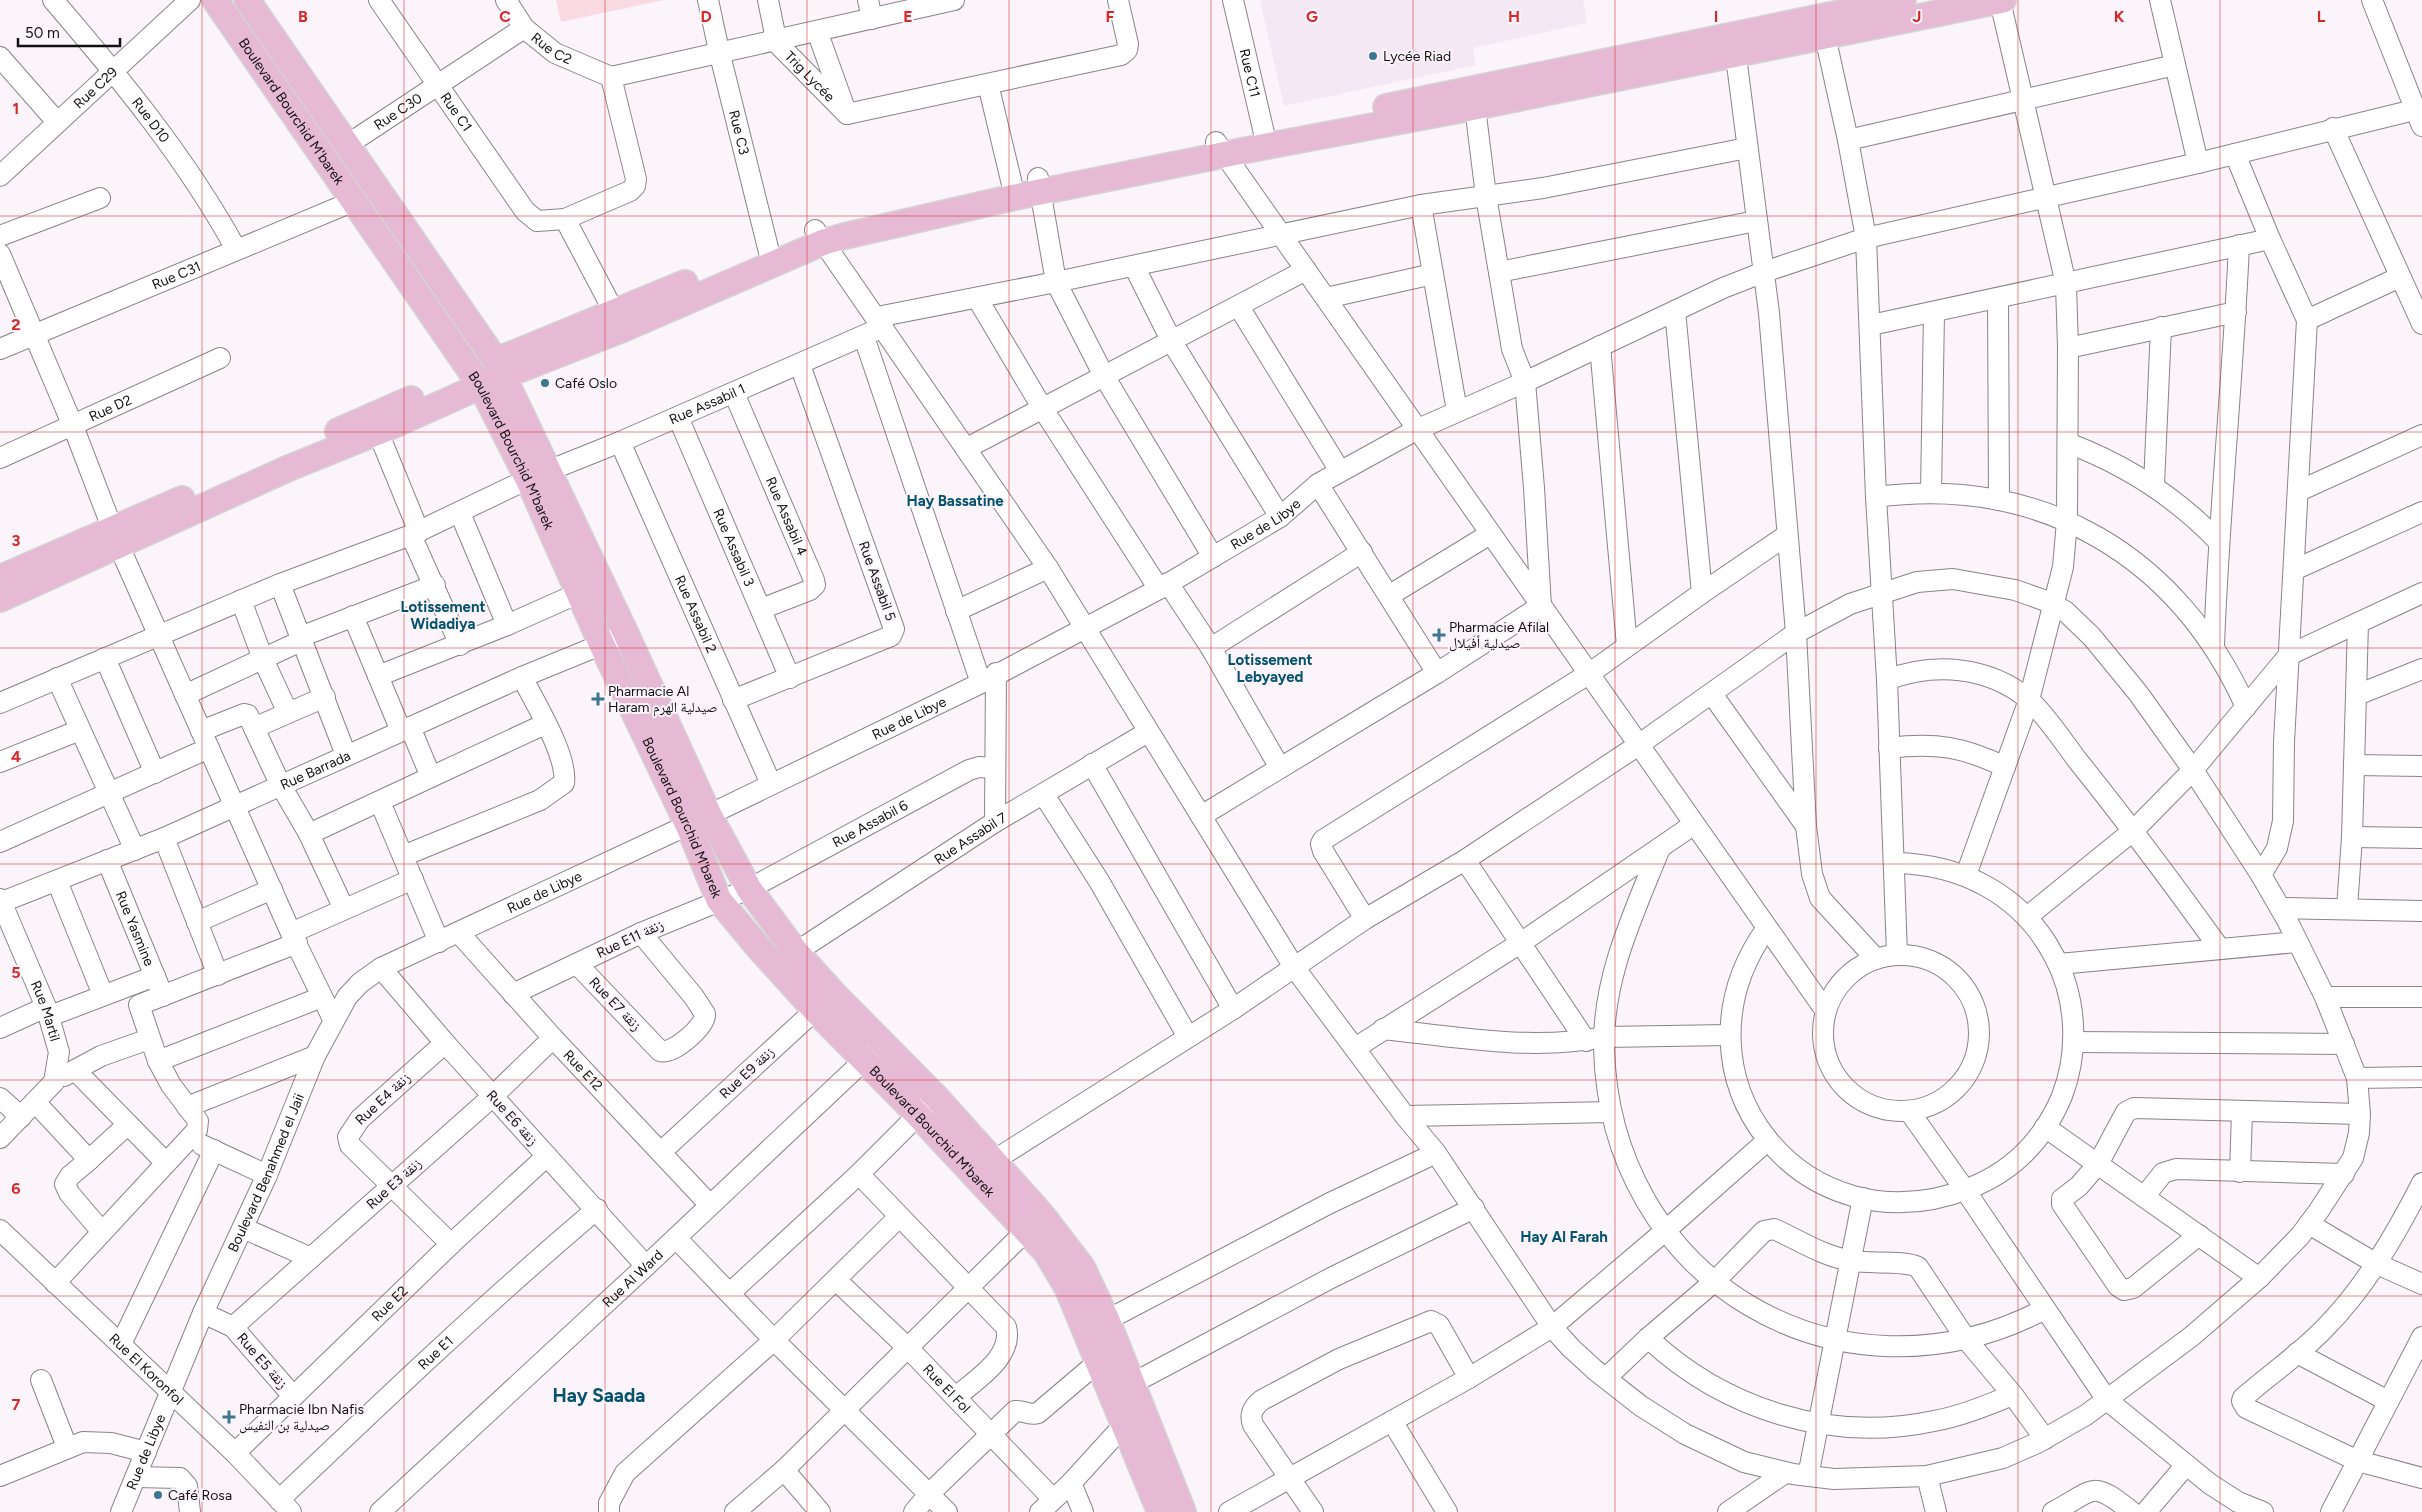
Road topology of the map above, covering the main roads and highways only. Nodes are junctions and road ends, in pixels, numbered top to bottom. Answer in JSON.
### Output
{"nodes":[{"id":1,"x":215,"y":0,"type":"edge"},
{"id":2,"x":247,"y":0,"type":"edge"},
{"id":3,"x":1903,"y":0,"type":"edge"},
{"id":4,"x":2001,"y":0,"type":"edge"},
{"id":5,"x":1734,"y":44,"type":"junction"},
{"id":6,"x":1265,"y":139,"type":"junction"},
{"id":7,"x":366,"y":171,"type":"junction"},
{"id":8,"x":349,"y":194,"type":"junction"},
{"id":9,"x":488,"y":374,"type":"junction"},
{"id":10,"x":539,"y":475,"type":"junction"},
{"id":11,"x":116,"y":538,"type":"junction"},
{"id":12,"x":0,"y":578,"type":"edge"},
{"id":13,"x":0,"y":599,"type":"edge"},
{"id":14,"x":698,"y":820,"type":"junction"},
{"id":15,"x":824,"y":1002,"type":"junction"},
{"id":16,"x":873,"y":1051,"type":"junction"},
{"id":17,"x":1034,"y":1223,"type":"junction"},
{"id":18,"x":1133,"y":1420,"type":"junction"},
{"id":19,"x":1160,"y":1512,"type":"edge"},
{"id":20,"x":1183,"y":1512,"type":"edge"}],
"edges":[{"from":1,"to":8,"type":"main road","name":"Boulevard Bourchid M'barek"},
{"from":2,"to":7,"type":"main road","name":"Boulevard Bourchid M'barek"},
{"from":3,"to":5,"type":"main road"},
{"from":4,"to":5,"type":"main road"},
{"from":5,"to":6,"type":"main road"},
{"from":5,"to":6,"type":"main road"},
{"from":6,"to":9,"type":"main road"},
{"from":7,"to":8,"type":"main road"},
{"from":7,"to":9,"type":"main road","name":"Boulevard Bourchid M'barek"},
{"from":8,"to":9,"type":"main road","name":"Boulevard Bourchid M'barek"},
{"from":9,"to":10,"type":"main road","name":"Boulevard Bourchid M'barek"},
{"from":9,"to":11,"type":"main road"},
{"from":9,"to":11,"type":"main road"},
{"from":10,"to":14,"type":"main road","name":"Boulevard Bourchid M'barek"},
{"from":10,"to":14,"type":"main road","name":"Boulevard Bourchid M'barek"},
{"from":11,"to":12,"type":"main road"},
{"from":11,"to":13,"type":"main road"},
{"from":14,"to":15,"type":"main road","name":"Boulevard Bourchid M'barek"},
{"from":14,"to":15,"type":"main road","name":"Boulevard Bourchid M'barek"},
{"from":15,"to":16,"type":"main road","name":"Boulevard Bourchid M'barek"},
{"from":16,"to":17,"type":"main road","name":"Boulevard Bourchid M'barek"},
{"from":16,"to":17,"type":"main road","name":"Boulevard Bourchid M'barek"},
{"from":17,"to":18,"type":"main road","name":"Boulevard Bourchid M'barek"},
{"from":17,"to":18,"type":"main road","name":"Boulevard Bourchid M'barek"},
{"from":18,"to":19,"type":"main road","name":"Boulevard Bourchid M'barek"},
{"from":18,"to":20,"type":"main road","name":"Boulevard Bourchid M'barek"}]}
